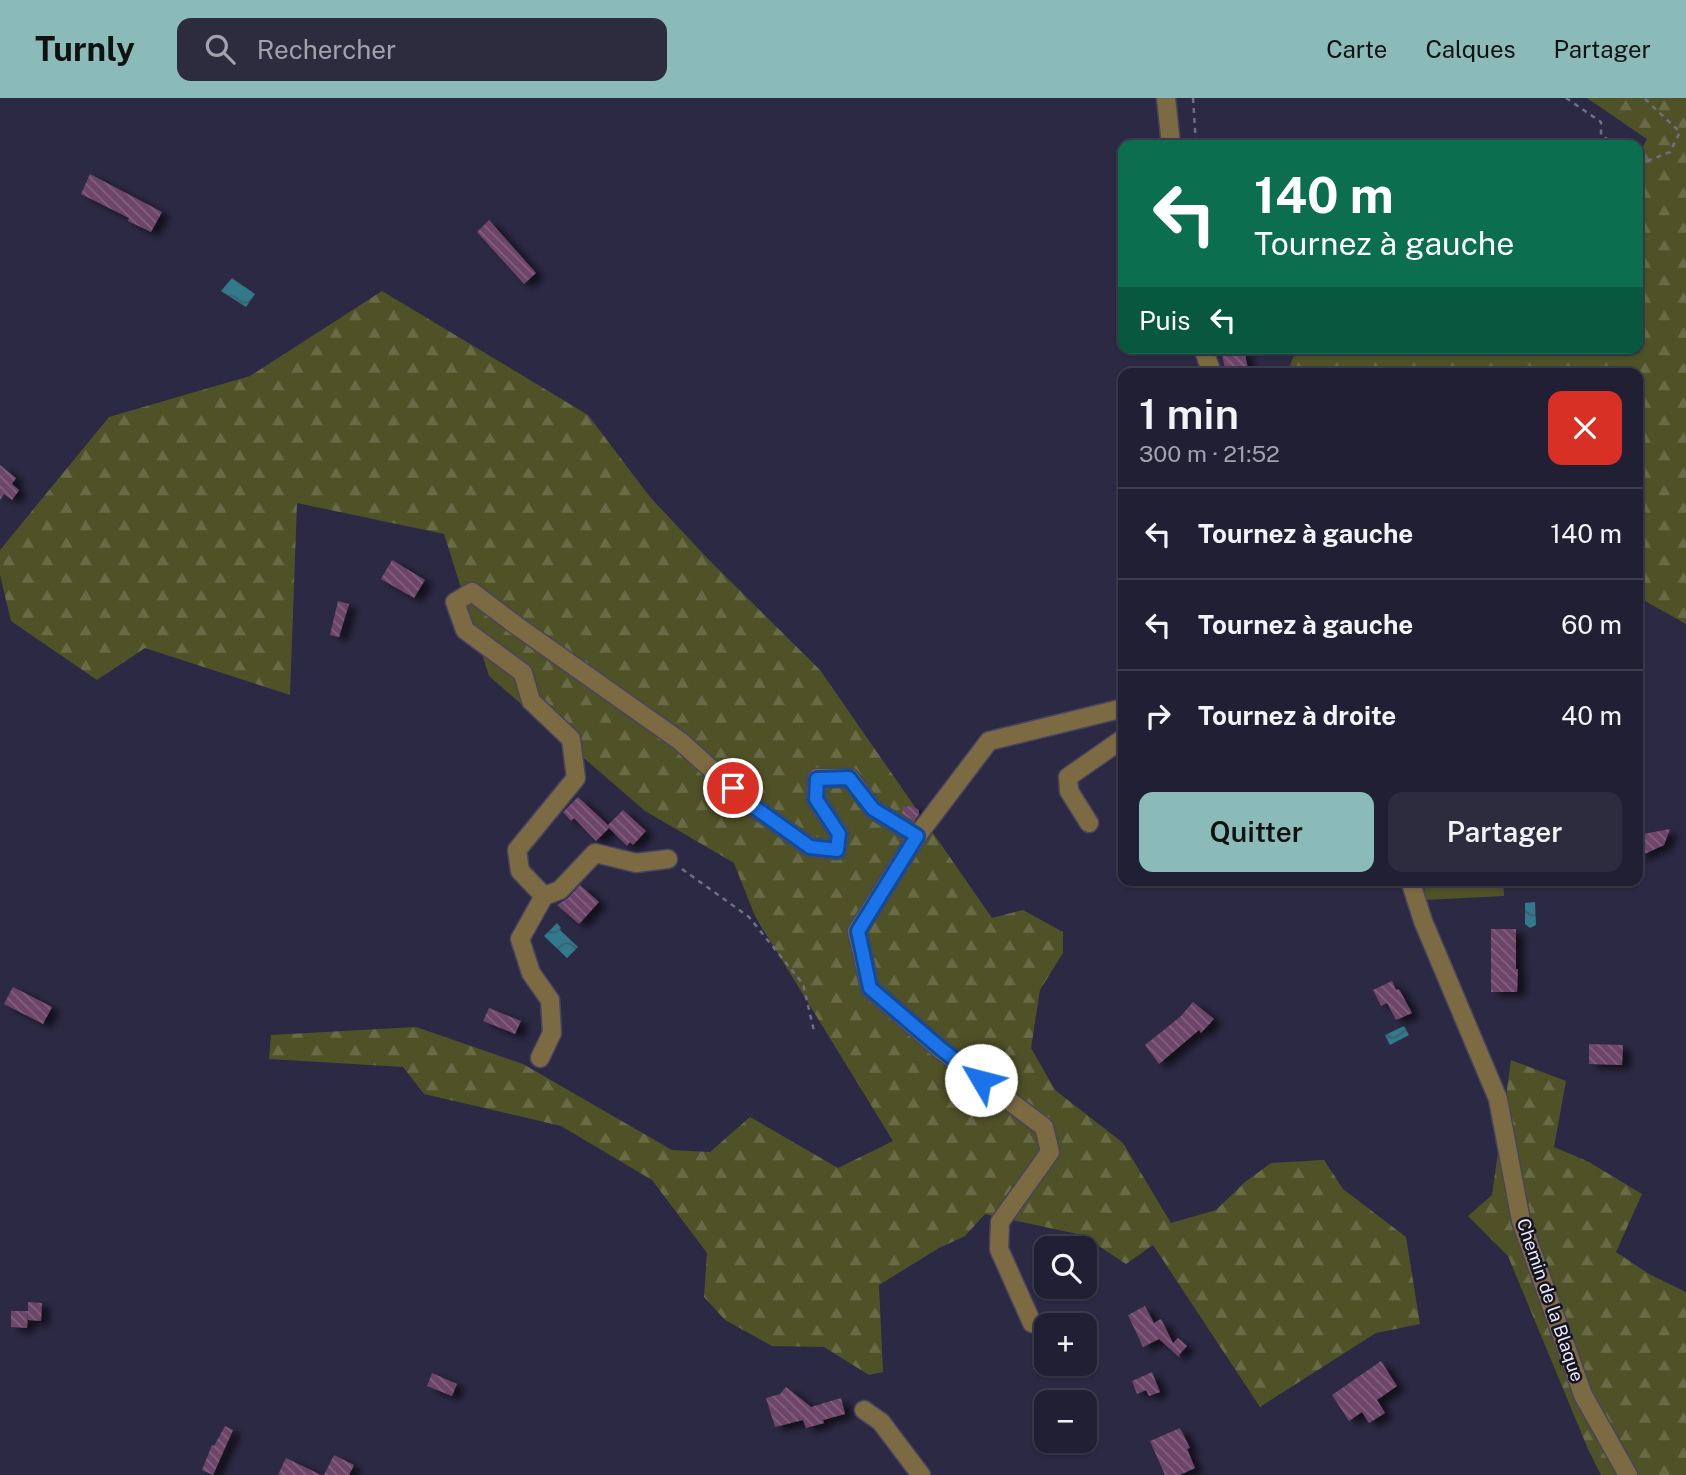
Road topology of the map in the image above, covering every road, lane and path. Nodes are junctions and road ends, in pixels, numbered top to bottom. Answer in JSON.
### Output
{"nodes":[{"id":1,"x":1166,"y":98,"type":"edge"},
{"id":2,"x":1193,"y":98,"type":"edge"},
{"id":3,"x":1566,"y":98,"type":"edge"},
{"id":4,"x":1644,"y":98,"type":"edge"},
{"id":5,"x":1170,"y":140,"type":"edge"},
{"id":6,"x":1196,"y":140,"type":"edge"},
{"id":7,"x":1608,"y":140,"type":"edge"},
{"id":8,"x":1643,"y":163,"type":"edge"},
{"id":9,"x":1118,"y":709,"type":"edge"},
{"id":10,"x":1118,"y":742,"type":"edge"},
{"id":11,"x":1090,"y":823,"type":"dead end"},
{"id":12,"x":917,"y":836,"type":"junction"},
{"id":13,"x":668,"y":859,"type":"joint"},
{"id":14,"x":1412,"y":886,"type":"edge"},
{"id":15,"x":544,"y":896,"type":"junction"},
{"id":16,"x":814,"y":1031,"type":"dead end"},
{"id":17,"x":540,"y":1058,"type":"dead end"},
{"id":18,"x":1034,"y":1324,"type":"edge"},
{"id":19,"x":864,"y":1410,"type":"dead end"},
{"id":20,"x":921,"y":1475,"type":"edge"},
{"id":21,"x":1628,"y":1475,"type":"edge"}],
"edges":[{"from":1,"to":5,"type":"street"},
{"from":2,"to":6,"type":"path"},
{"from":3,"to":7,"type":"path"},
{"from":4,"to":8,"type":"path"},
{"from":9,"to":12,"type":"street"},
{"from":10,"to":11,"type":"street"},
{"from":12,"to":15,"type":"street"},
{"from":12,"to":18,"type":"street"},
{"from":13,"to":15,"type":"street"},
{"from":13,"to":16,"type":"path"},
{"from":14,"to":21,"type":"street","name":"Chemin de la Blaque"},
{"from":15,"to":17,"type":"street"},
{"from":19,"to":20,"type":"street"}]}
